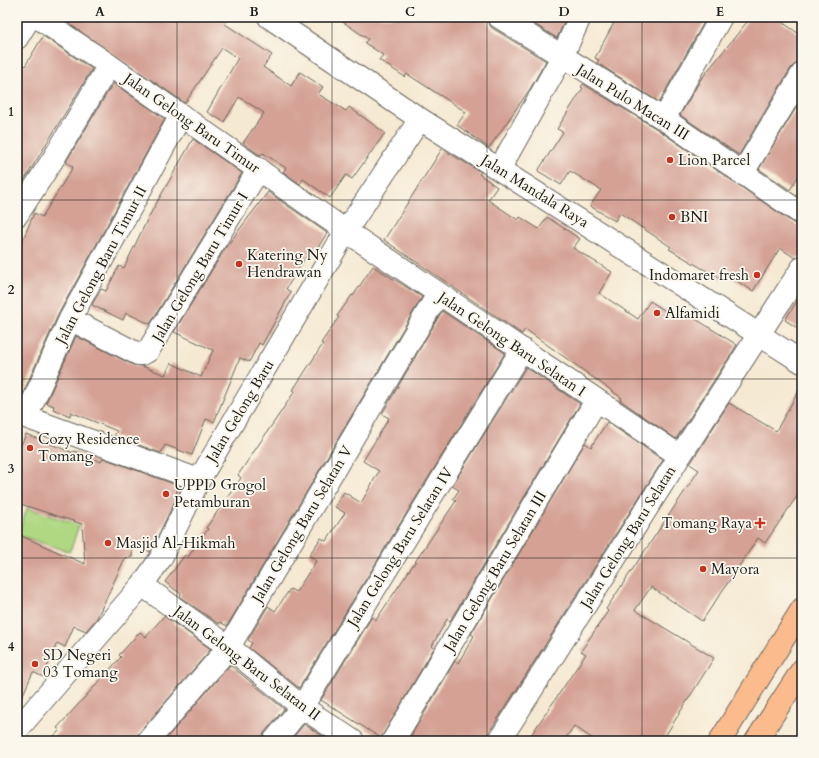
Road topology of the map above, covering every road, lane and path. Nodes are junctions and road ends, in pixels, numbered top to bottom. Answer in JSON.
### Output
{"nodes":[{"id":1,"x":30,"y":17,"type":"edge"},
{"id":2,"x":37,"y":17,"type":"edge"},
{"id":3,"x":269,"y":17,"type":"edge"},
{"id":4,"x":499,"y":17,"type":"edge"},
{"id":5,"x":580,"y":17,"type":"edge"},
{"id":6,"x":721,"y":17,"type":"edge"},
{"id":7,"x":17,"y":38,"type":"edge"},
{"id":8,"x":562,"y":57,"type":"junction"},
{"id":9,"x":109,"y":65,"type":"junction"},
{"id":10,"x":802,"y":74,"type":"edge"},
{"id":11,"x":181,"y":115,"type":"junction"},
{"id":12,"x":420,"y":119,"type":"junction"},
{"id":13,"x":664,"y":119,"type":"junction"},
{"id":14,"x":500,"y":168,"type":"junction"},
{"id":15,"x":259,"y":169,"type":"junction"},
{"id":16,"x":742,"y":174,"type":"junction"},
{"id":17,"x":802,"y":214,"type":"edge"},
{"id":18,"x":17,"y":215,"type":"edge"},
{"id":19,"x":346,"y":231,"type":"junction"},
{"id":20,"x":802,"y":268,"type":"edge"},
{"id":21,"x":438,"y":294,"type":"junction"},
{"id":22,"x":70,"y":319,"type":"junction"},
{"id":23,"x":759,"y":335,"type":"junction"},
{"id":24,"x":522,"y":349,"type":"junction"},
{"id":25,"x":802,"y":362,"type":"edge"},
{"id":26,"x":596,"y":401,"type":"junction"},
{"id":27,"x":21,"y":415,"type":"edge"},
{"id":28,"x":680,"y":456,"type":"junction"},
{"id":29,"x":199,"y":480,"type":"junction"},
{"id":30,"x":142,"y":585,"type":"junction"},
{"id":31,"x":802,"y":609,"type":"edge"},
{"id":32,"x":229,"y":647,"type":"junction"},
{"id":33,"x":802,"y":670,"type":"edge"},
{"id":34,"x":302,"y":707,"type":"junction"},
{"id":35,"x":17,"y":730,"type":"edge"},
{"id":36,"x":148,"y":741,"type":"edge"},
{"id":37,"x":274,"y":741,"type":"edge"},
{"id":38,"x":353,"y":741,"type":"edge"},
{"id":39,"x":393,"y":741,"type":"edge"},
{"id":40,"x":499,"y":741,"type":"edge"},
{"id":41,"x":720,"y":741,"type":"edge"},
{"id":42,"x":756,"y":741,"type":"edge"}],
"edges":[{"from":1,"to":7,"type":"street"},
{"from":2,"to":9,"type":"street","name":"Jalan Gelong Baru Timur"},
{"from":3,"to":12,"type":"street","name":"Jalan Mandala Raya"},
{"from":4,"to":8,"type":"street","name":"Jalan Pulo Macan III"},
{"from":5,"to":8,"type":"street"},
{"from":6,"to":13,"type":"street"},
{"from":8,"to":13,"type":"street","name":"Jalan Pulo Macan III"},
{"from":8,"to":14,"type":"street"},
{"from":9,"to":11,"type":"street","name":"Jalan Gelong Baru Timur"},
{"from":9,"to":18,"type":"street"},
{"from":10,"to":16,"type":"street"},
{"from":11,"to":15,"type":"street","name":"Jalan Gelong Baru Timur"},
{"from":11,"to":22,"type":"street","name":"Jalan Gelong Baru Timur II"},
{"from":12,"to":14,"type":"street","name":"Jalan Mandala Raya"},
{"from":12,"to":19,"type":"street","name":"Jalan Gelong Baru"},
{"from":13,"to":16,"type":"street","name":"Jalan Pulo Macan III"},
{"from":14,"to":23,"type":"street","name":"Jalan Mandala Raya"},
{"from":15,"to":19,"type":"street","name":"Jalan Gelong Baru Timur"},
{"from":15,"to":22,"type":"street","name":"Jalan Gelong Baru Timur I"},
{"from":16,"to":17,"type":"street","name":"Jalan Pulo Macan III"},
{"from":19,"to":21,"type":"street","name":"Jalan Gelong Baru Selatan I"},
{"from":19,"to":29,"type":"street","name":"Jalan Gelong Baru"},
{"from":20,"to":23,"type":"street","name":"Jalan Gelong Baru Selatan"},
{"from":21,"to":24,"type":"street","name":"Jalan Gelong Baru Selatan I"},
{"from":21,"to":32,"type":"street","name":"Jalan Gelong Baru Selatan V"},
{"from":22,"to":27,"type":"street","name":"Jalan Gelong Baru Timur II"},
{"from":23,"to":25,"type":"street","name":"Jalan Mandala Raya"},
{"from":23,"to":28,"type":"street","name":"Jalan Gelong Baru Selatan"},
{"from":24,"to":26,"type":"street","name":"Jalan Gelong Baru Selatan I"},
{"from":24,"to":34,"type":"street","name":"Jalan Gelong Baru Selatan IV"},
{"from":26,"to":28,"type":"street","name":"Jalan Gelong Baru Selatan I"},
{"from":26,"to":39,"type":"street","name":"Jalan Gelong Baru Selatan III"},
{"from":27,"to":29,"type":"street"},
{"from":28,"to":40,"type":"street","name":"Jalan Gelong Baru Selatan"},
{"from":29,"to":30,"type":"street","name":"Jalan Gelong Baru"},
{"from":30,"to":32,"type":"street","name":"Jalan Gelong Baru Selatan II"},
{"from":30,"to":35,"type":"street","name":"Jalan Gelong Baru"},
{"from":31,"to":41,"type":"main road"},
{"from":32,"to":34,"type":"street","name":"Jalan Gelong Baru Selatan II"},
{"from":32,"to":36,"type":"street","name":"Jalan Gelong Baru Selatan V"},
{"from":33,"to":42,"type":"main road"},
{"from":34,"to":37,"type":"street","name":"Jalan Gelong Baru Selatan IV"},
{"from":34,"to":38,"type":"street","name":"Jalan Gelong Baru Selatan II"}]}
